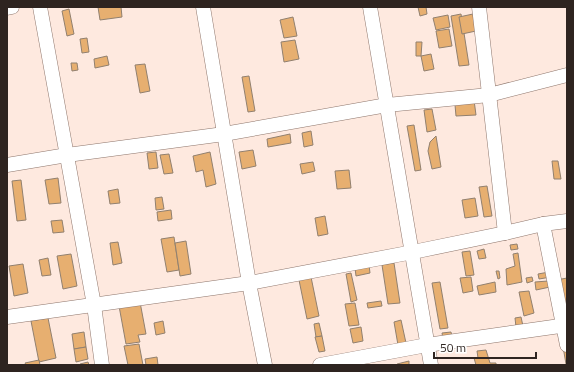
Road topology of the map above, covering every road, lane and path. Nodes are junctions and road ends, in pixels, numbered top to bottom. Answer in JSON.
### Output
{"nodes":[{"id":1,"x":12,"y":7,"type":"edge"},
{"id":2,"x":40,"y":7,"type":"edge"},
{"id":3,"x":203,"y":7,"type":"edge"},
{"id":4,"x":370,"y":7,"type":"edge"},
{"id":5,"x":478,"y":7,"type":"edge"},
{"id":6,"x":7,"y":8,"type":"edge"},
{"id":7,"x":567,"y":75,"type":"edge"},
{"id":8,"x":489,"y":95,"type":"junction"},
{"id":9,"x":387,"y":105,"type":"junction"},
{"id":10,"x":224,"y":134,"type":"junction"},
{"id":11,"x":67,"y":155,"type":"junction"},
{"id":12,"x":7,"y":165,"type":"edge"},
{"id":13,"x":567,"y":221,"type":"edge"},
{"id":14,"x":543,"y":224,"type":"junction"},
{"id":15,"x":505,"y":233,"type":"junction"},
{"id":16,"x":413,"y":252,"type":"junction"},
{"id":17,"x":249,"y":283,"type":"junction"},
{"id":18,"x":94,"y":305,"type":"junction"},
{"id":19,"x":7,"y":317,"type":"edge"},
{"id":20,"x":565,"y":325,"type":"edge"},
{"id":21,"x":427,"y":345,"type":"junction"},
{"id":22,"x":567,"y":345,"type":"edge"},
{"id":23,"x":102,"y":365,"type":"edge"},
{"id":24,"x":265,"y":365,"type":"edge"},
{"id":25,"x":320,"y":365,"type":"edge"},
{"id":26,"x":431,"y":365,"type":"edge"}],
"edges":[{"from":1,"to":6,"type":"street"},
{"from":2,"to":11,"type":"street"},
{"from":3,"to":10,"type":"street"},
{"from":4,"to":9,"type":"street"},
{"from":5,"to":8,"type":"street"},
{"from":7,"to":8,"type":"street"},
{"from":8,"to":9,"type":"street"},
{"from":8,"to":15,"type":"street"},
{"from":9,"to":10,"type":"street"},
{"from":9,"to":16,"type":"street"},
{"from":10,"to":11,"type":"street"},
{"from":10,"to":17,"type":"street"},
{"from":11,"to":12,"type":"street"},
{"from":11,"to":18,"type":"street"},
{"from":13,"to":14,"type":"street"},
{"from":14,"to":15,"type":"street"},
{"from":14,"to":20,"type":"street"},
{"from":15,"to":16,"type":"street"},
{"from":16,"to":17,"type":"street"},
{"from":16,"to":21,"type":"street"},
{"from":17,"to":18,"type":"street"},
{"from":17,"to":24,"type":"street"},
{"from":18,"to":19,"type":"street"},
{"from":18,"to":23,"type":"street"},
{"from":20,"to":21,"type":"street"},
{"from":20,"to":22,"type":"street"},
{"from":21,"to":25,"type":"street"},
{"from":21,"to":26,"type":"street"}]}
